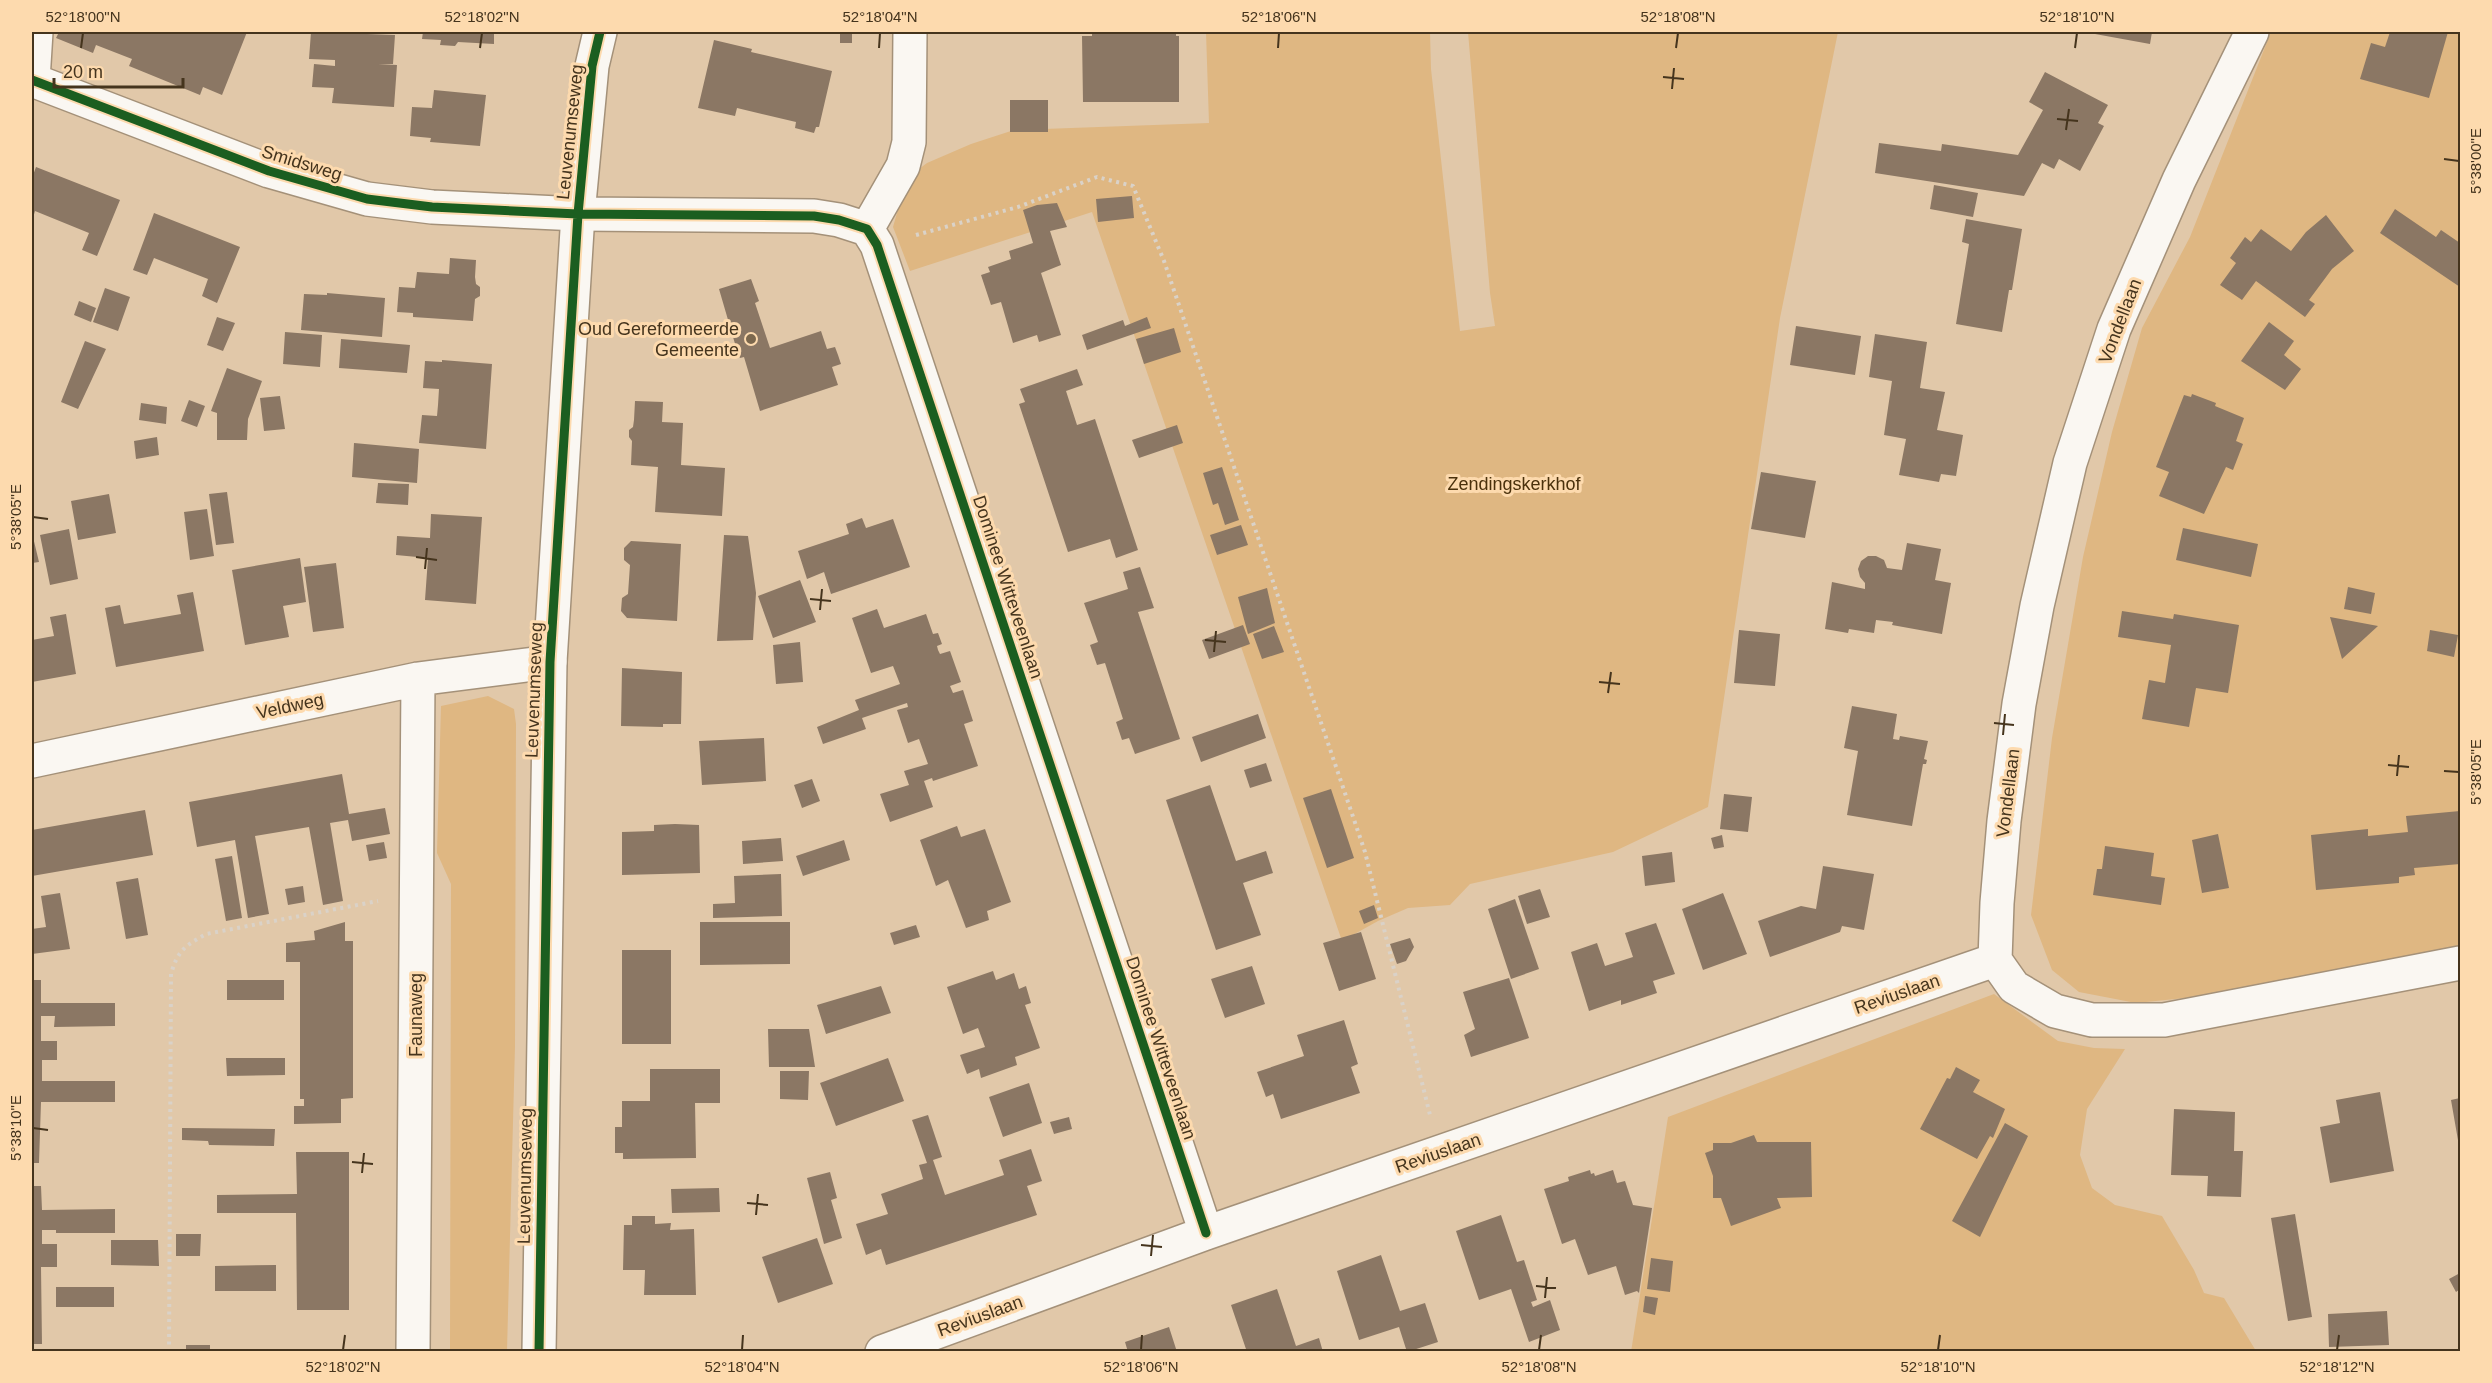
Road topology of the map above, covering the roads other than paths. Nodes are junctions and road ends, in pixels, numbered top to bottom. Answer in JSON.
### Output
{"nodes":[{"id":1,"x":36,"y":32,"type":"edge"},
{"id":2,"x":600,"y":32,"type":"edge"},
{"id":3,"x":910,"y":32,"type":"edge"},
{"id":4,"x":2252,"y":32,"type":"edge"},
{"id":5,"x":32,"y":80,"type":"edge"},
{"id":6,"x":578,"y":214,"type":"junction"},
{"id":7,"x":872,"y":237,"type":"junction"},
{"id":8,"x":550,"y":662,"type":"junction"},
{"id":9,"x":418,"y":679,"type":"junction"},
{"id":10,"x":32,"y":762,"type":"edge"},
{"id":11,"x":1995,"y":960,"type":"junction"},
{"id":12,"x":2460,"y":963,"type":"edge"},
{"id":13,"x":1206,"y":1233,"type":"junction"},
{"id":14,"x":413,"y":1352,"type":"edge"},
{"id":15,"x":539,"y":1352,"type":"edge"},
{"id":16,"x":882,"y":1352,"type":"edge"}],
"edges":[{"from":1,"to":5,"type":"street","name":"Smidsweg"},
{"from":2,"to":6,"type":"street","name":"Leuvenumseweg"},
{"from":3,"to":7,"type":"street"},
{"from":4,"to":11,"type":"street","name":"Vondellaan"},
{"from":5,"to":6,"type":"street","name":"Smidsweg"},
{"from":6,"to":7,"type":"street"},
{"from":6,"to":8,"type":"street","name":"Leuvenumseweg"},
{"from":7,"to":13,"type":"street","name":"Dominee Witteveenlaan"},
{"from":8,"to":9,"type":"street","name":"Veldweg"},
{"from":8,"to":15,"type":"street","name":"Leuvenumseweg"},
{"from":9,"to":10,"type":"street","name":"Veldweg"},
{"from":9,"to":14,"type":"street","name":"Faunaweg"},
{"from":11,"to":12,"type":"street"},
{"from":11,"to":13,"type":"street","name":"Reviuslaan"},
{"from":13,"to":16,"type":"street","name":"Reviuslaan"}]}
